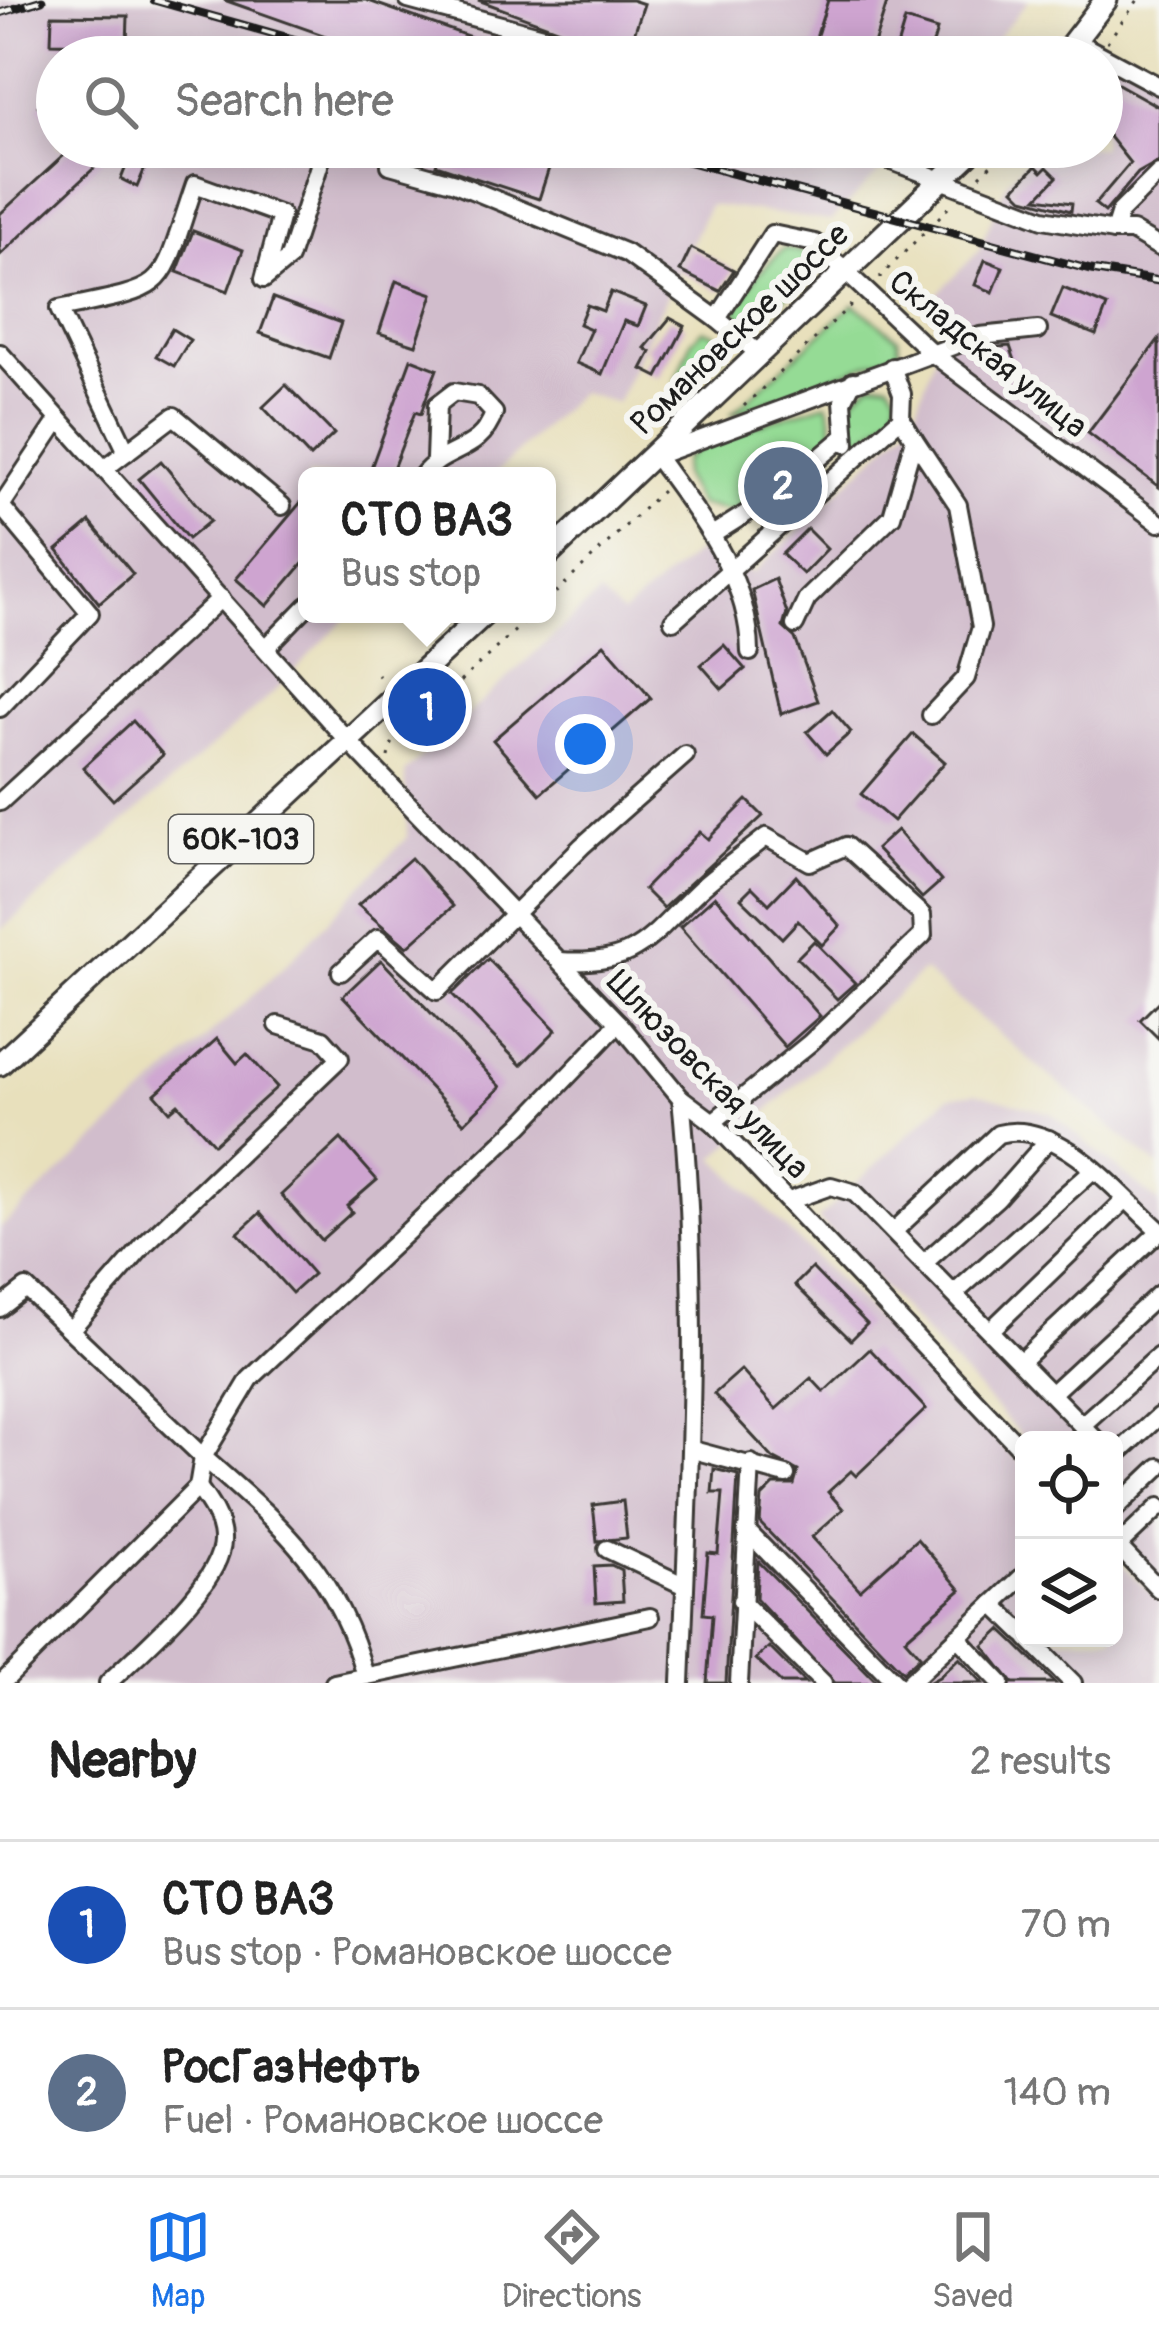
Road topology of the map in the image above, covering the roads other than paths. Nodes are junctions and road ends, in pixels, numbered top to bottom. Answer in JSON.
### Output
{"nodes":[{"id":1,"x":408,"y":0,"type":"edge"},
{"id":2,"x":1106,"y":0,"type":"edge"},
{"id":3,"x":542,"y":36,"type":"edge"},
{"id":4,"x":1079,"y":36,"type":"edge"},
{"id":5,"x":1123,"y":67,"type":"edge"},
{"id":6,"x":1159,"y":86,"type":"edge"},
{"id":7,"x":318,"y":168,"type":"edge"},
{"id":8,"x":401,"y":168,"type":"edge"},
{"id":9,"x":912,"y":168,"type":"edge"},
{"id":10,"x":956,"y":168,"type":"edge"},
{"id":11,"x":1159,"y":173,"type":"edge"},
{"id":12,"x":945,"y":180,"type":"junction"},
{"id":13,"x":1114,"y":231,"type":"junction"},
{"id":14,"x":1159,"y":247,"type":"edge"},
{"id":15,"x":842,"y":272,"type":"junction"},
{"id":16,"x":717,"y":319,"type":"junction"},
{"id":17,"x":1038,"y":330,"type":"dead end"},
{"id":18,"x":0,"y":353,"type":"edge"},
{"id":19,"x":758,"y":353,"type":"junction"},
{"id":20,"x":932,"y":353,"type":"junction"},
{"id":21,"x":892,"y":367,"type":"junction"},
{"id":22,"x":853,"y":381,"type":"junction"},
{"id":23,"x":901,"y":418,"type":"junction"},
{"id":24,"x":59,"y":419,"type":"junction"},
{"id":25,"x":842,"y":439,"type":"junction"},
{"id":26,"x":914,"y":439,"type":"junction"},
{"id":27,"x":873,"y":440,"type":"junction"},
{"id":28,"x":127,"y":452,"type":"junction"},
{"id":29,"x":656,"y":456,"type":"junction"},
{"id":30,"x":435,"y":459,"type":"dead end"},
{"id":31,"x":429,"y":467,"type":"edge"},
{"id":32,"x":104,"y":469,"type":"junction"},
{"id":33,"x":283,"y":506,"type":"dead end"},
{"id":34,"x":1159,"y":523,"type":"edge"},
{"id":35,"x":712,"y":535,"type":"junction"},
{"id":36,"x":556,"y":548,"type":"edge"},
{"id":37,"x":728,"y":572,"type":"junction"},
{"id":38,"x":221,"y":598,"type":"junction"},
{"id":39,"x":298,"y":615,"type":"edge"},
{"id":40,"x":673,"y":622,"type":"dead end"},
{"id":41,"x":474,"y":623,"type":"edge"},
{"id":42,"x":795,"y":625,"type":"dead end"},
{"id":43,"x":266,"y":648,"type":"junction"},
{"id":44,"x":750,"y":652,"type":"dead end"},
{"id":45,"x":0,"y":708,"type":"edge"},
{"id":46,"x":931,"y":715,"type":"dead end"},
{"id":47,"x":346,"y":740,"type":"junction"},
{"id":48,"x":685,"y":754,"type":"dead end"},
{"id":49,"x":0,"y":802,"type":"edge"},
{"id":50,"x":515,"y":914,"type":"junction"},
{"id":51,"x":560,"y":961,"type":"junction"},
{"id":52,"x":341,"y":971,"type":"dead end"},
{"id":53,"x":619,"y":1023,"type":"junction"},
{"id":54,"x":278,"y":1025,"type":"dead end"},
{"id":55,"x":0,"y":1064,"type":"edge"},
{"id":56,"x":681,"y":1098,"type":"junction"},
{"id":57,"x":713,"y":1122,"type":"junction"},
{"id":58,"x":1049,"y":1139,"type":"junction"},
{"id":59,"x":1093,"y":1170,"type":"junction"},
{"id":60,"x":1125,"y":1200,"type":"junction"},
{"id":61,"x":789,"y":1201,"type":"junction"},
{"id":62,"x":894,"y":1231,"type":"junction"},
{"id":63,"x":1159,"y":1231,"type":"edge"},
{"id":64,"x":925,"y":1262,"type":"junction"},
{"id":65,"x":955,"y":1293,"type":"junction"},
{"id":66,"x":1159,"y":1294,"type":"edge"},
{"id":67,"x":0,"y":1308,"type":"edge"},
{"id":68,"x":72,"y":1328,"type":"junction"},
{"id":69,"x":991,"y":1330,"type":"junction"},
{"id":70,"x":1159,"y":1357,"type":"edge"},
{"id":71,"x":1021,"y":1361,"type":"junction"},
{"id":72,"x":1052,"y":1394,"type":"junction"},
{"id":73,"x":1159,"y":1416,"type":"edge"},
{"id":74,"x":1082,"y":1425,"type":"junction"},
{"id":75,"x":1088,"y":1431,"type":"edge"},
{"id":76,"x":1015,"y":1442,"type":"edge"},
{"id":77,"x":1123,"y":1449,"type":"edge"},
{"id":78,"x":693,"y":1450,"type":"junction"},
{"id":79,"x":203,"y":1457,"type":"junction"},
{"id":80,"x":752,"y":1463,"type":"junction"},
{"id":81,"x":1159,"y":1467,"type":"edge"},
{"id":82,"x":786,"y":1475,"type":"dead end"},
{"id":83,"x":198,"y":1487,"type":"junction"},
{"id":84,"x":1123,"y":1501,"type":"edge"},
{"id":85,"x":1155,"y":1519,"type":"edge"},
{"id":86,"x":746,"y":1530,"type":"junction"},
{"id":87,"x":1123,"y":1540,"type":"edge"},
{"id":88,"x":608,"y":1549,"type":"dead end"},
{"id":89,"x":1123,"y":1551,"type":"edge"},
{"id":90,"x":1015,"y":1583,"type":"edge"},
{"id":91,"x":685,"y":1586,"type":"junction"},
{"id":92,"x":1159,"y":1589,"type":"edge"},
{"id":93,"x":742,"y":1601,"type":"junction"},
{"id":94,"x":993,"y":1604,"type":"junction"},
{"id":95,"x":650,"y":1617,"type":"dead end"},
{"id":96,"x":1015,"y":1625,"type":"edge"},
{"id":97,"x":957,"y":1637,"type":"junction"},
{"id":98,"x":1037,"y":1647,"type":"edge"},
{"id":99,"x":365,"y":1676,"type":"junction"},
{"id":100,"x":742,"y":1681,"type":"edge"},
{"id":101,"x":2,"y":1683,"type":"edge"},
{"id":102,"x":108,"y":1683,"type":"edge"},
{"id":103,"x":334,"y":1683,"type":"edge"},
{"id":104,"x":681,"y":1683,"type":"edge"},
{"id":105,"x":823,"y":1683,"type":"edge"},
{"id":106,"x":896,"y":1683,"type":"edge"},
{"id":107,"x":909,"y":1683,"type":"edge"},
{"id":108,"x":1001,"y":1683,"type":"edge"},
{"id":109,"x":1073,"y":1683,"type":"edge"}],
"edges":[{"from":1,"to":3,"type":"street"},
{"from":2,"to":4,"type":"main road"},
{"from":5,"to":6,"type":"street"},
{"from":7,"to":28,"type":"street"},
{"from":8,"to":16,"type":"street"},
{"from":9,"to":12,"type":"street"},
{"from":10,"to":12,"type":"main road","name":"Романовское шоссе"},
{"from":11,"to":13,"type":"street"},
{"from":12,"to":13,"type":"street"},
{"from":12,"to":15,"type":"main road","name":"Романовское шоссе"},
{"from":13,"to":14,"type":"street"},
{"from":15,"to":16,"type":"street","name":"Складская улица"},
{"from":15,"to":19,"type":"main road","name":"Романовское шоссе"},
{"from":15,"to":20,"type":"street","name":"Складская улица"},
{"from":16,"to":19,"type":"street"},
{"from":17,"to":20,"type":"street"},
{"from":18,"to":24,"type":"street","name":"Шлюзовская улица"},
{"from":19,"to":29,"type":"main road","name":"Романовское шоссе"},
{"from":20,"to":21,"type":"street"},
{"from":20,"to":34,"type":"street","name":"Складская улица"},
{"from":21,"to":22,"type":"street"},
{"from":21,"to":23,"type":"street"},
{"from":22,"to":25,"type":"street"},
{"from":22,"to":29,"type":"street"},
{"from":23,"to":26,"type":"street"},
{"from":23,"to":27,"type":"street"},
{"from":24,"to":32,"type":"street","name":"Шлюзовская улица"},
{"from":24,"to":45,"type":"street"},
{"from":25,"to":27,"type":"street"},
{"from":25,"to":35,"type":"street"},
{"from":26,"to":42,"type":"street"},
{"from":26,"to":46,"type":"street"},
{"from":27,"to":37,"type":"street"},
{"from":28,"to":32,"type":"street"},
{"from":28,"to":33,"type":"street"},
{"from":29,"to":35,"type":"street"},
{"from":29,"to":36,"type":"main road","name":"Романовское шоссе"},
{"from":30,"to":31,"type":"street"},
{"from":32,"to":38,"type":"street","name":"Шлюзовская улица"},
{"from":35,"to":37,"type":"street"},
{"from":37,"to":40,"type":"street"},
{"from":37,"to":44,"type":"street"},
{"from":38,"to":43,"type":"street","name":"Шлюзовская улица"},
{"from":38,"to":49,"type":"street"},
{"from":39,"to":43,"type":"street"},
{"from":41,"to":47,"type":"main road","number":"60К-103"},
{"from":43,"to":47,"type":"street","name":"Шлюзовская улица"},
{"from":47,"to":50,"type":"street","name":"Шлюзовская улица"},
{"from":47,"to":55,"type":"main road","number":"60К-103"},
{"from":48,"to":50,"type":"street"},
{"from":50,"to":51,"type":"street","name":"Шлюзовская улица"},
{"from":50,"to":52,"type":"street"},
{"from":51,"to":53,"type":"street","name":"Шлюзовская улица"},
{"from":51,"to":57,"type":"street"},
{"from":53,"to":56,"type":"street","name":"Шлюзовская улица"},
{"from":53,"to":79,"type":"street"},
{"from":54,"to":68,"type":"street"},
{"from":56,"to":57,"type":"street","name":"Шлюзовская улица"},
{"from":56,"to":78,"type":"street"},
{"from":57,"to":61,"type":"street","name":"Шлюзовская улица"},
{"from":58,"to":59,"type":"street"},
{"from":58,"to":62,"type":"street"},
{"from":58,"to":64,"type":"street"},
{"from":59,"to":60,"type":"street"},
{"from":59,"to":65,"type":"street"},
{"from":60,"to":63,"type":"street"},
{"from":60,"to":69,"type":"street"},
{"from":61,"to":62,"type":"street"},
{"from":61,"to":76,"type":"street","name":"Шлюзовская улица"},
{"from":62,"to":64,"type":"street"},
{"from":63,"to":71,"type":"street"},
{"from":64,"to":65,"type":"street"},
{"from":65,"to":69,"type":"street"},
{"from":66,"to":72,"type":"street"},
{"from":67,"to":68,"type":"street"},
{"from":68,"to":79,"type":"street"},
{"from":69,"to":71,"type":"street"},
{"from":70,"to":74,"type":"street"},
{"from":71,"to":72,"type":"street"},
{"from":72,"to":74,"type":"street"},
{"from":73,"to":77,"type":"street"},
{"from":74,"to":75,"type":"street"},
{"from":78,"to":80,"type":"street"},
{"from":78,"to":91,"type":"street"},
{"from":79,"to":83,"type":"street"},
{"from":79,"to":99,"type":"street"},
{"from":80,"to":82,"type":"street"},
{"from":80,"to":86,"type":"street"},
{"from":81,"to":84,"type":"street"},
{"from":83,"to":101,"type":"street"},
{"from":83,"to":102,"type":"street"},
{"from":85,"to":87,"type":"street"},
{"from":86,"to":93,"type":"street"},
{"from":86,"to":106,"type":"street"},
{"from":88,"to":91,"type":"street"},
{"from":89,"to":92,"type":"street"},
{"from":90,"to":94,"type":"street"},
{"from":91,"to":104,"type":"street"},
{"from":93,"to":100,"type":"street"},
{"from":93,"to":105,"type":"street"},
{"from":94,"to":96,"type":"street"},
{"from":94,"to":97,"type":"street"},
{"from":95,"to":99,"type":"street"},
{"from":97,"to":107,"type":"street"},
{"from":97,"to":108,"type":"street"},
{"from":98,"to":109,"type":"street"},
{"from":99,"to":103,"type":"street"}]}
